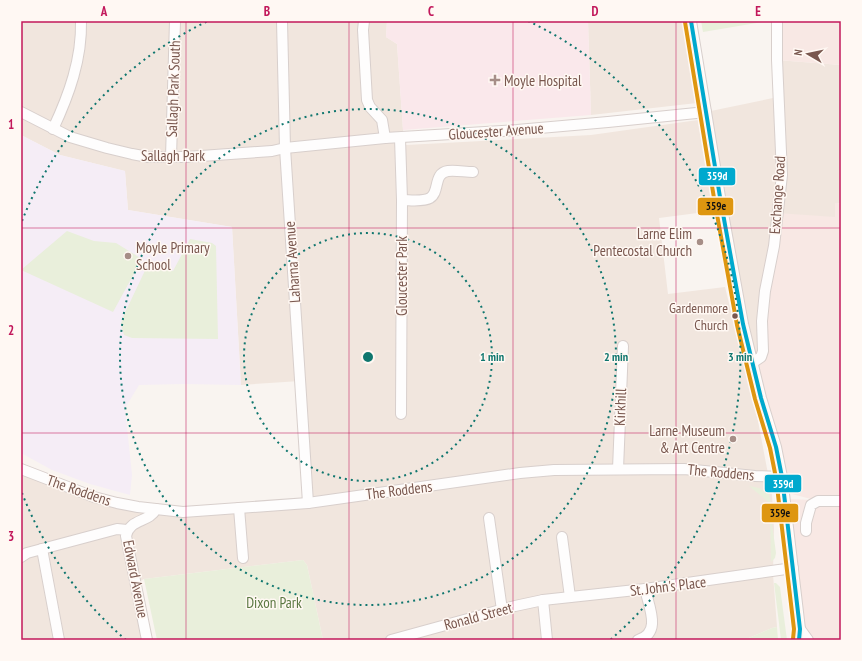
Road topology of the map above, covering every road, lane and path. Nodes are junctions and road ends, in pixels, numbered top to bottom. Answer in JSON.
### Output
{"nodes":[{"id":1,"x":81,"y":21,"type":"edge"},
{"id":2,"x":175,"y":21,"type":"edge"},
{"id":3,"x":282,"y":21,"type":"edge"},
{"id":4,"x":364,"y":21,"type":"edge"},
{"id":5,"x":691,"y":21,"type":"edge"},
{"id":6,"x":777,"y":21,"type":"edge"},
{"id":7,"x":21,"y":112,"type":"edge"},
{"id":8,"x":706,"y":112,"type":"junction"},
{"id":9,"x":53,"y":129,"type":"junction"},
{"id":10,"x":385,"y":138,"type":"junction"},
{"id":11,"x":400,"y":138,"type":"junction"},
{"id":12,"x":285,"y":148,"type":"junction"},
{"id":13,"x":171,"y":157,"type":"junction"},
{"id":14,"x":473,"y":172,"type":"dead end"},
{"id":15,"x":402,"y":200,"type":"junction"},
{"id":16,"x":623,"y":346,"type":"dead end"},
{"id":17,"x":752,"y":363,"type":"junction"},
{"id":18,"x":401,"y":414,"type":"dead end"},
{"id":19,"x":618,"y":469,"type":"junction"},
{"id":20,"x":21,"y":470,"type":"edge"},
{"id":21,"x":782,"y":477,"type":"junction"},
{"id":22,"x":841,"y":501,"type":"edge"},
{"id":23,"x":308,"y":503,"type":"junction"},
{"id":24,"x":239,"y":508,"type":"junction"},
{"id":25,"x":156,"y":509,"type":"junction"},
{"id":26,"x":489,"y":518,"type":"dead end"},
{"id":27,"x":127,"y":530,"type":"junction"},
{"id":28,"x":806,"y":531,"type":"dead end"},
{"id":29,"x":562,"y":537,"type":"dead end"},
{"id":30,"x":42,"y":549,"type":"junction"},
{"id":31,"x":21,"y":557,"type":"edge"},
{"id":32,"x":243,"y":558,"type":"dead end"},
{"id":33,"x":793,"y":568,"type":"junction"},
{"id":34,"x":645,"y":589,"type":"junction"},
{"id":35,"x":570,"y":597,"type":"junction"},
{"id":36,"x":543,"y":600,"type":"junction"},
{"id":37,"x":502,"y":610,"type":"junction"},
{"id":38,"x":800,"y":629,"type":"junction"},
{"id":39,"x":59,"y":640,"type":"edge"},
{"id":40,"x":147,"y":640,"type":"edge"},
{"id":41,"x":391,"y":640,"type":"edge"},
{"id":42,"x":547,"y":640,"type":"edge"},
{"id":43,"x":638,"y":640,"type":"edge"},
{"id":44,"x":799,"y":640,"type":"edge"},
{"id":45,"x":808,"y":640,"type":"edge"}],
"edges":[{"from":1,"to":9,"type":"street"},
{"from":2,"to":13,"type":"street","name":"Sallagh Park South"},
{"from":3,"to":12,"type":"street","name":"Laharna Avenue"},
{"from":4,"to":10,"type":"street"},
{"from":5,"to":8,"type":"street"},
{"from":6,"to":17,"type":"street","name":"Exchange Road"},
{"from":7,"to":9,"type":"street","name":"Sallagh Park"},
{"from":8,"to":11,"type":"street","name":"Gloucester Avenue"},
{"from":8,"to":17,"type":"street"},
{"from":9,"to":13,"type":"street","name":"Sallagh Park"},
{"from":10,"to":11,"type":"street","name":"Gloucester Avenue"},
{"from":10,"to":12,"type":"street","name":"Gloucester Avenue"},
{"from":11,"to":15,"type":"street","name":"Gloucester Park"},
{"from":12,"to":13,"type":"street","name":"Sallagh Park"},
{"from":12,"to":23,"type":"street","name":"Laharna Avenue"},
{"from":14,"to":15,"type":"street"},
{"from":15,"to":18,"type":"street","name":"Gloucester Park"},
{"from":16,"to":19,"type":"street","name":"Kirkhill"},
{"from":17,"to":21,"type":"street"},
{"from":19,"to":21,"type":"street","name":"The Roddens"},
{"from":19,"to":23,"type":"street","name":"The Roddens"},
{"from":20,"to":25,"type":"street","name":"The Roddens"},
{"from":21,"to":33,"type":"street"},
{"from":22,"to":28,"type":"street"},
{"from":23,"to":24,"type":"street","name":"The Roddens"},
{"from":24,"to":25,"type":"street","name":"The Roddens"},
{"from":24,"to":32,"type":"street"},
{"from":25,"to":27,"type":"street","name":"Edward Avenue"},
{"from":26,"to":37,"type":"street"},
{"from":27,"to":30,"type":"street"},
{"from":27,"to":40,"type":"street","name":"Edward Avenue"},
{"from":29,"to":35,"type":"street"},
{"from":30,"to":31,"type":"street"},
{"from":30,"to":39,"type":"street"},
{"from":33,"to":34,"type":"street","name":"St. John's Place"},
{"from":33,"to":38,"type":"street"},
{"from":34,"to":35,"type":"street","name":"St. John's Place"},
{"from":34,"to":43,"type":"street"},
{"from":35,"to":36,"type":"street","name":"St. John's Place"},
{"from":36,"to":37,"type":"street","name":"Ronald Street"},
{"from":36,"to":42,"type":"street"},
{"from":37,"to":41,"type":"street","name":"Ronald Street"},
{"from":38,"to":44,"type":"street"},
{"from":38,"to":45,"type":"street"}]}
